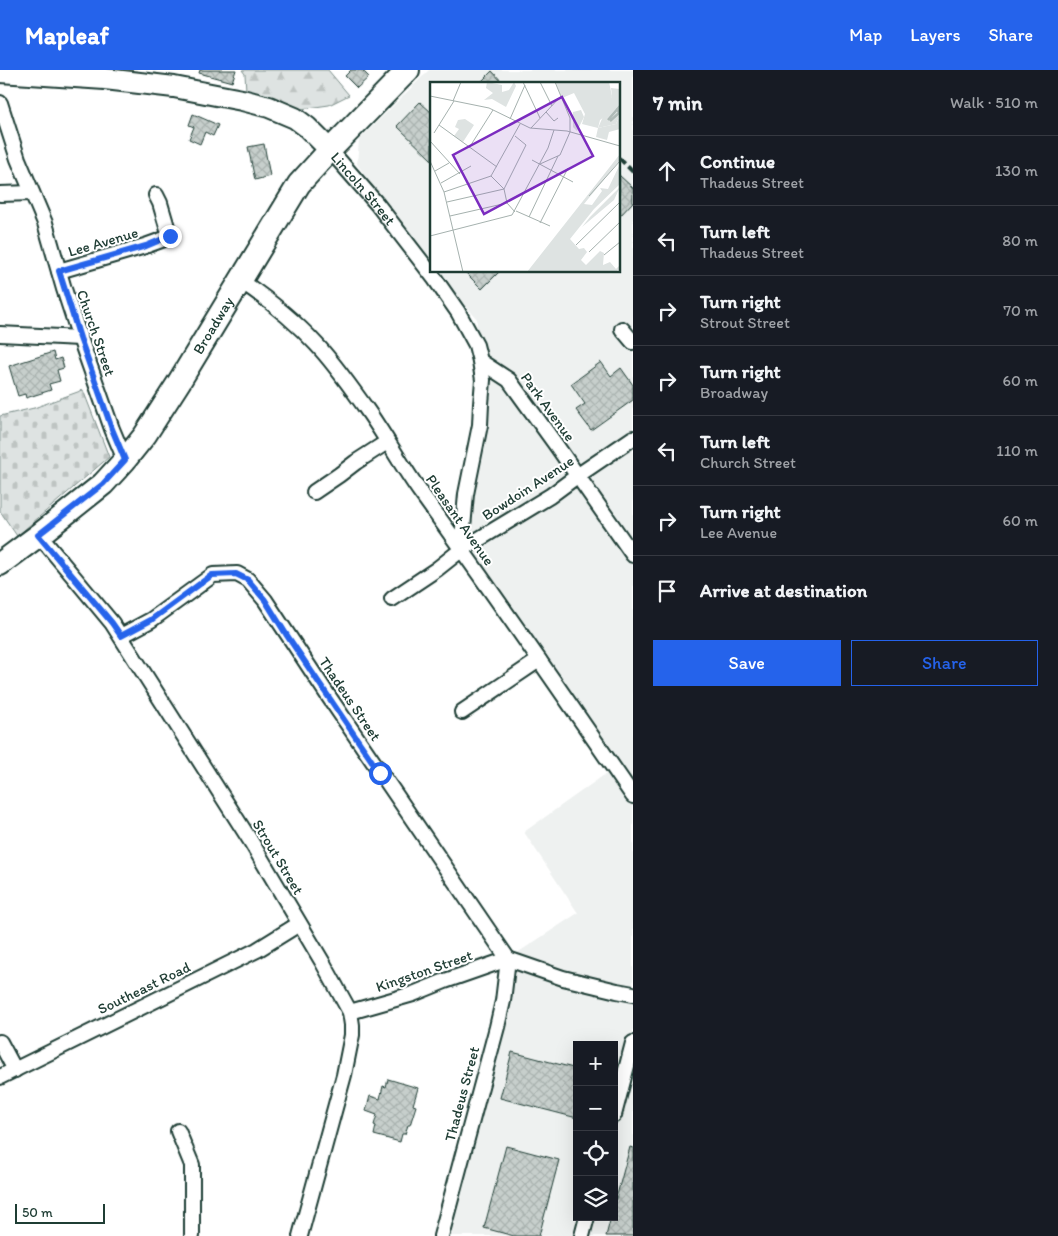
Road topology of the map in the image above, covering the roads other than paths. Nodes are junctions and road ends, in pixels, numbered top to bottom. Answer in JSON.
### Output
{"nodes":[{"id":1,"x":408,"y":70,"type":"edge"},
{"id":2,"x":0,"y":72,"type":"edge"},
{"id":3,"x":0,"y":103,"type":"edge"},
{"id":4,"x":330,"y":150,"type":"junction"},
{"id":5,"x":32,"y":193,"type":"junction"},
{"id":6,"x":0,"y":194,"type":"edge"},
{"id":7,"x":156,"y":195,"type":"dead end"},
{"id":8,"x":59,"y":271,"type":"junction"},
{"id":9,"x":241,"y":281,"type":"junction"},
{"id":10,"x":622,"y":329,"type":"dead end"},
{"id":11,"x":0,"y":334,"type":"edge"},
{"id":12,"x":80,"y":338,"type":"junction"},
{"id":13,"x":633,"y":342,"type":"edge"},
{"id":14,"x":480,"y":361,"type":"junction"},
{"id":15,"x":633,"y":438,"type":"edge"},
{"id":16,"x":387,"y":442,"type":"junction"},
{"id":17,"x":125,"y":460,"type":"junction"},
{"id":18,"x":577,"y":476,"type":"junction"},
{"id":19,"x":314,"y":492,"type":"dead end"},
{"id":20,"x":38,"y":535,"type":"junction"},
{"id":21,"x":462,"y":550,"type":"junction"},
{"id":22,"x":633,"y":555,"type":"edge"},
{"id":23,"x":0,"y":564,"type":"edge"},
{"id":24,"x":392,"y":599,"type":"dead end"},
{"id":25,"x":121,"y":636,"type":"junction"},
{"id":26,"x":540,"y":660,"type":"junction"},
{"id":27,"x":462,"y":712,"type":"dead end"},
{"id":28,"x":633,"y":796,"type":"edge"},
{"id":29,"x":299,"y":924,"type":"junction"},
{"id":30,"x":508,"y":959,"type":"junction"},
{"id":31,"x":633,"y":994,"type":"edge"},
{"id":32,"x":350,"y":1012,"type":"junction"},
{"id":33,"x":0,"y":1042,"type":"edge"},
{"id":34,"x":633,"y":1043,"type":"edge"},
{"id":35,"x":15,"y":1070,"type":"junction"},
{"id":36,"x":0,"y":1077,"type":"edge"},
{"id":37,"x":618,"y":1100,"type":"edge"},
{"id":38,"x":178,"y":1131,"type":"dead end"},
{"id":39,"x":586,"y":1221,"type":"edge"},
{"id":40,"x":192,"y":1236,"type":"edge"},
{"id":41,"x":300,"y":1236,"type":"edge"},
{"id":42,"x":441,"y":1236,"type":"edge"},
{"id":43,"x":582,"y":1236,"type":"edge"}],
"edges":[{"from":1,"to":4,"type":"main road","name":"Broadway"},
{"from":2,"to":4,"type":"main road","name":"Lincoln Street"},
{"from":3,"to":5,"type":"street","name":"Church Street"},
{"from":4,"to":9,"type":"main road","name":"Broadway"},
{"from":4,"to":14,"type":"street","name":"Lincoln Street"},
{"from":5,"to":6,"type":"street"},
{"from":5,"to":8,"type":"street","name":"Church Street"},
{"from":7,"to":8,"type":"street","name":"Lee Avenue"},
{"from":8,"to":12,"type":"street","name":"Church Street"},
{"from":9,"to":16,"type":"street","name":"Pleasant Avenue"},
{"from":9,"to":17,"type":"main road","name":"Broadway"},
{"from":10,"to":13,"type":"street"},
{"from":11,"to":12,"type":"street"},
{"from":12,"to":17,"type":"street","name":"Church Street"},
{"from":14,"to":18,"type":"street","name":"Park Avenue"},
{"from":14,"to":21,"type":"street","name":"Lincoln Street"},
{"from":15,"to":18,"type":"street","name":"Bowdoin Avenue"},
{"from":16,"to":19,"type":"street"},
{"from":16,"to":21,"type":"street","name":"Pleasant Avenue"},
{"from":17,"to":20,"type":"main road","name":"Broadway"},
{"from":18,"to":21,"type":"street","name":"Bowdoin Avenue"},
{"from":18,"to":22,"type":"street","name":"Park Avenue"},
{"from":20,"to":23,"type":"main road","name":"Broadway"},
{"from":20,"to":25,"type":"street","name":"Strout Street"},
{"from":21,"to":24,"type":"street","name":"Bowdoin Avenue"},
{"from":21,"to":26,"type":"street","name":"Pleasant Avenue"},
{"from":25,"to":29,"type":"street","name":"Strout Street"},
{"from":25,"to":30,"type":"street","name":"Thadeus Street"},
{"from":26,"to":27,"type":"street"},
{"from":26,"to":28,"type":"street","name":"Pleasant Avenue"},
{"from":29,"to":32,"type":"street","name":"Strout Street"},
{"from":29,"to":35,"type":"street","name":"Southeast Road"},
{"from":30,"to":31,"type":"street"},
{"from":30,"to":32,"type":"street","name":"Kingston Street"},
{"from":30,"to":42,"type":"street","name":"Thadeus Street"},
{"from":32,"to":41,"type":"street","name":"Strout Street"},
{"from":33,"to":35,"type":"street"},
{"from":34,"to":37,"type":"street"},
{"from":35,"to":36,"type":"street","name":"Southeast Road"},
{"from":38,"to":40,"type":"street"},
{"from":39,"to":43,"type":"street"}]}
